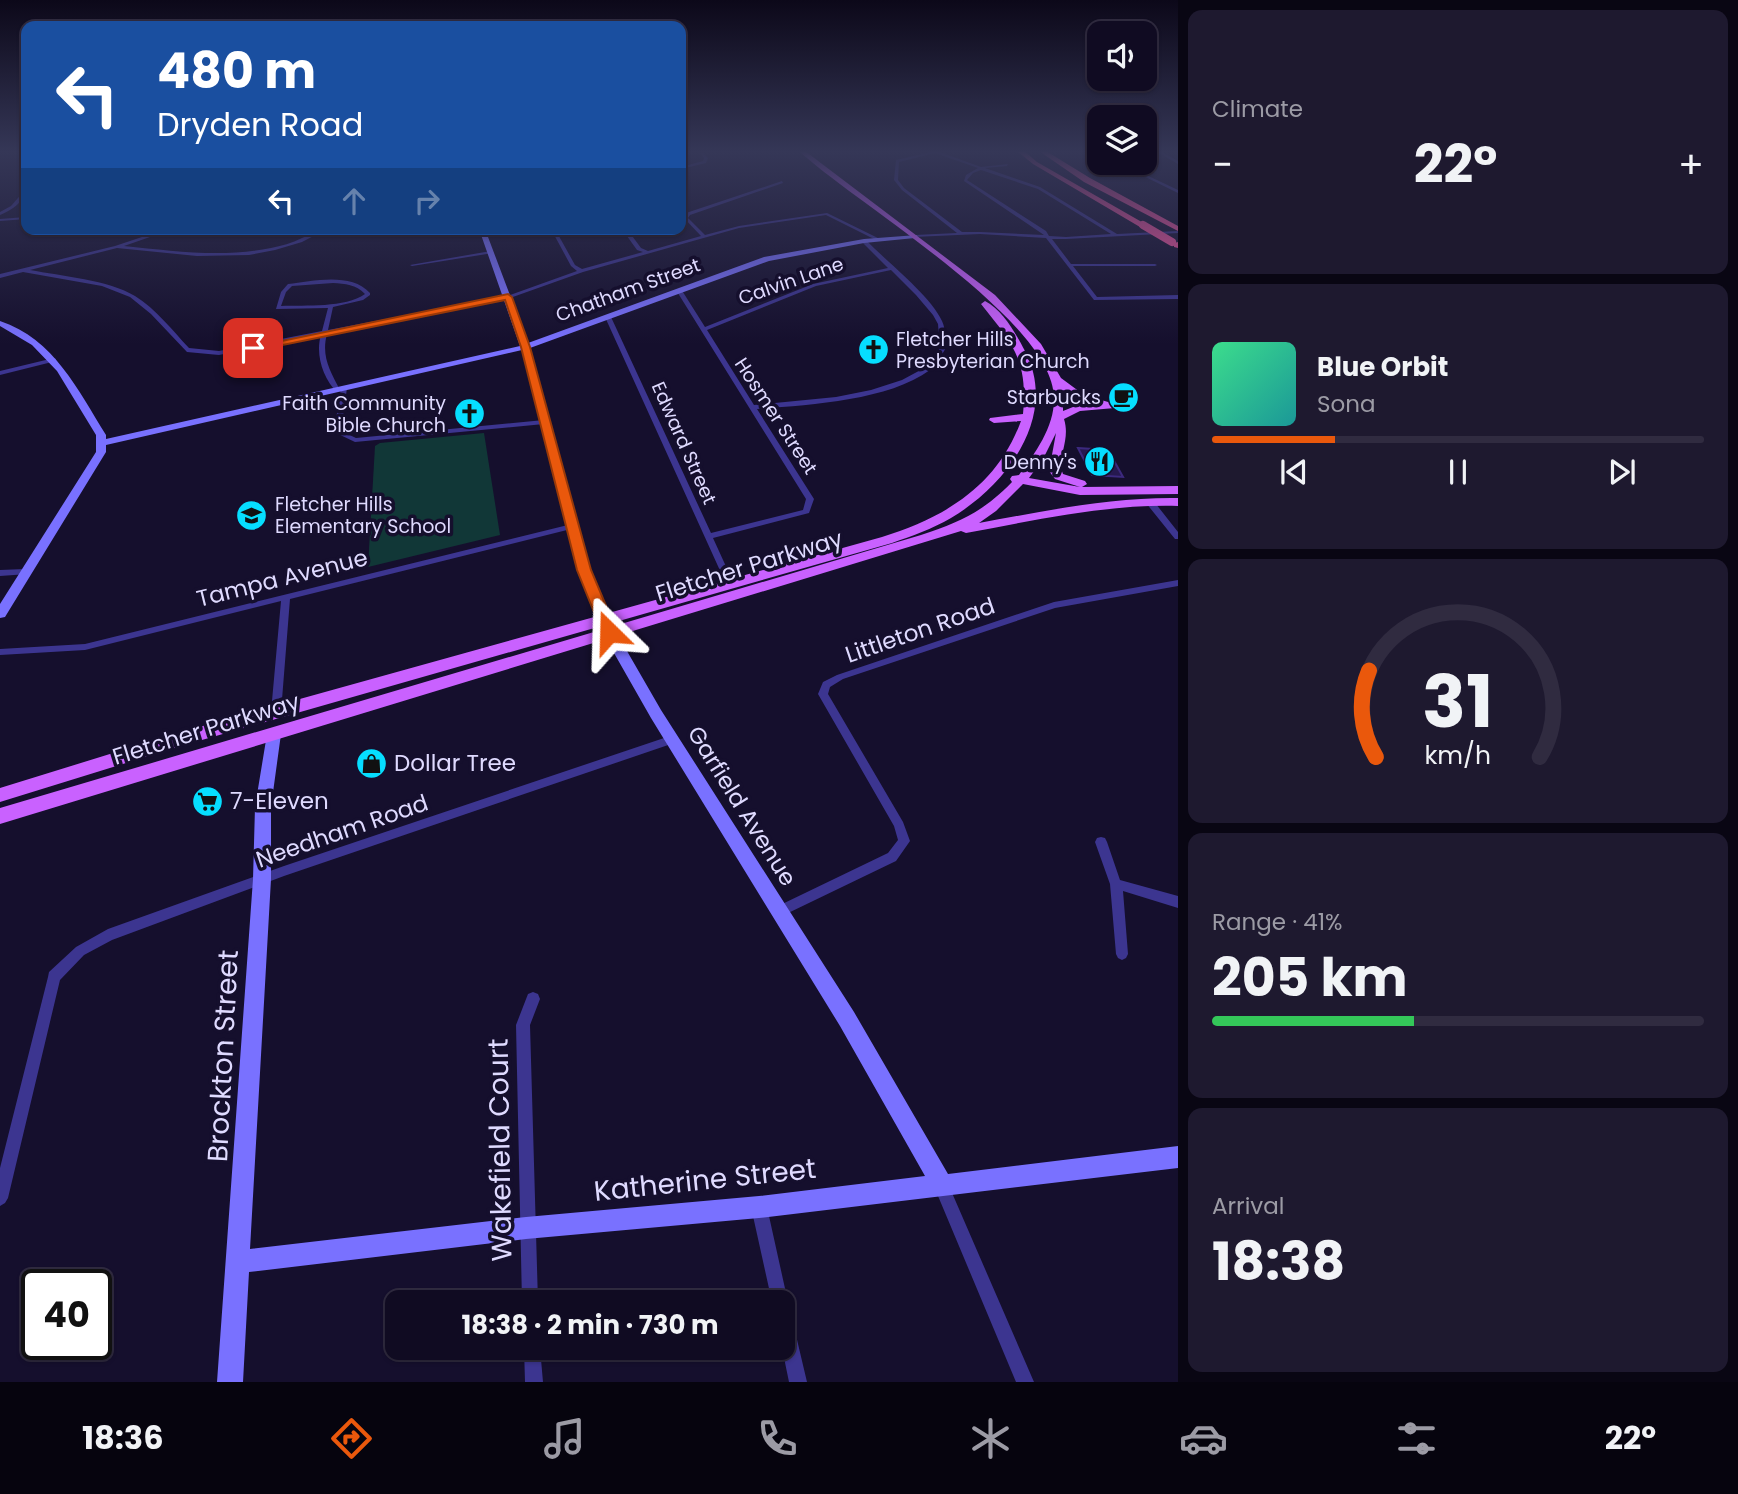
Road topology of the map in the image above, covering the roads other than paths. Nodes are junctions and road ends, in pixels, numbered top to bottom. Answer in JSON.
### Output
{"nodes":[{"id":1,"x":813,"y":215,"type":"edge"},
{"id":2,"x":832,"y":215,"type":"edge"},
{"id":3,"x":874,"y":215,"type":"edge"},
{"id":4,"x":888,"y":215,"type":"edge"},
{"id":5,"x":938,"y":215,"type":"edge"},
{"id":6,"x":1017,"y":215,"type":"edge"},
{"id":7,"x":1084,"y":215,"type":"edge"},
{"id":8,"x":1126,"y":215,"type":"edge"},
{"id":9,"x":1154,"y":215,"type":"edge"},
{"id":10,"x":21,"y":218,"type":"edge"},
{"id":11,"x":686,"y":218,"type":"edge"},
{"id":12,"x":0,"y":220,"type":"edge"},
{"id":13,"x":1178,"y":230,"type":"edge"},
{"id":14,"x":960,"y":233,"type":"junction"},
{"id":15,"x":153,"y":235,"type":"edge"},
{"id":16,"x":312,"y":235,"type":"edge"},
{"id":17,"x":484,"y":235,"type":"edge"},
{"id":18,"x":556,"y":235,"type":"edge"},
{"id":19,"x":628,"y":235,"type":"edge"},
{"id":20,"x":1116,"y":235,"type":"junction"},
{"id":21,"x":704,"y":236,"type":"junction"},
{"id":22,"x":915,"y":236,"type":"junction"},
{"id":23,"x":900,"y":237,"type":"junction"},
{"id":24,"x":1049,"y":237,"type":"junction"},
{"id":25,"x":878,"y":239,"type":"junction"},
{"id":26,"x":864,"y":241,"type":"junction"},
{"id":27,"x":1176,"y":244,"type":"edge"},
{"id":28,"x":117,"y":247,"type":"junction"},
{"id":29,"x":491,"y":252,"type":"junction"},
{"id":30,"x":647,"y":252,"type":"junction"},
{"id":31,"x":412,"y":265,"type":"dead end"},
{"id":32,"x":1070,"y":265,"type":"junction"},
{"id":33,"x":1155,"y":265,"type":"dead end"},
{"id":34,"x":890,"y":269,"type":"junction"},
{"id":35,"x":22,"y":270,"type":"junction"},
{"id":36,"x":581,"y":271,"type":"junction"},
{"id":37,"x":0,"y":276,"type":"edge"},
{"id":38,"x":679,"y":290,"type":"junction"},
{"id":39,"x":508,"y":297,"type":"junction"},
{"id":40,"x":1178,"y":297,"type":"edge"},
{"id":41,"x":331,"y":306,"type":"junction"},
{"id":42,"x":608,"y":317,"type":"junction"},
{"id":43,"x":0,"y":323,"type":"edge"},
{"id":44,"x":704,"y":329,"type":"junction"},
{"id":45,"x":325,"y":333,"type":"junction"},
{"id":46,"x":525,"y":347,"type":"junction"},
{"id":47,"x":54,"y":360,"type":"junction"},
{"id":48,"x":0,"y":373,"type":"edge"},
{"id":49,"x":1057,"y":380,"type":"junction"},
{"id":50,"x":341,"y":389,"type":"junction"},
{"id":51,"x":751,"y":407,"type":"junction"},
{"id":52,"x":1030,"y":417,"type":"junction"},
{"id":53,"x":1058,"y":418,"type":"junction"},
{"id":54,"x":994,"y":420,"type":"dead end"},
{"id":55,"x":544,"y":422,"type":"junction"},
{"id":56,"x":103,"y":443,"type":"junction"},
{"id":57,"x":1001,"y":473,"type":"junction"},
{"id":58,"x":1023,"y":481,"type":"junction"},
{"id":59,"x":1178,"y":490,"type":"edge"},
{"id":60,"x":1146,"y":495,"type":"junction"},
{"id":61,"x":1178,"y":502,"type":"edge"},
{"id":62,"x":572,"y":526,"type":"junction"},
{"id":63,"x":710,"y":536,"type":"junction"},
{"id":64,"x":1178,"y":537,"type":"edge"},
{"id":65,"x":926,"y":538,"type":"junction"},
{"id":66,"x":25,"y":572,"type":"junction"},
{"id":67,"x":0,"y":573,"type":"edge"},
{"id":68,"x":1178,"y":583,"type":"edge"},
{"id":69,"x":730,"y":584,"type":"junction"},
{"id":70,"x":286,"y":597,"type":"junction"},
{"id":71,"x":700,"y":607,"type":"junction"},
{"id":72,"x":0,"y":614,"type":"edge"},
{"id":73,"x":606,"y":625,"type":"junction"},
{"id":74,"x":0,"y":652,"type":"edge"},
{"id":75,"x":315,"y":701,"type":"junction"},
{"id":76,"x":276,"y":712,"type":"junction"},
{"id":77,"x":274,"y":734,"type":"junction"},
{"id":78,"x":673,"y":739,"type":"junction"},
{"id":79,"x":226,"y":748,"type":"junction"},
{"id":80,"x":0,"y":794,"type":"edge"},
{"id":81,"x":0,"y":816,"type":"edge"},
{"id":82,"x":1101,"y":842,"type":"dead end"},
{"id":83,"x":262,"y":879,"type":"junction"},
{"id":84,"x":1116,"y":884,"type":"junction"},
{"id":85,"x":1178,"y":902,"type":"edge"},
{"id":86,"x":780,"y":911,"type":"junction"},
{"id":87,"x":1122,"y":954,"type":"dead end"},
{"id":88,"x":533,"y":999,"type":"dead end"},
{"id":89,"x":1178,"y":1157,"type":"edge"},
{"id":90,"x":941,"y":1183,"type":"junction"},
{"id":91,"x":0,"y":1198,"type":"edge"},
{"id":92,"x":759,"y":1207,"type":"junction"},
{"id":93,"x":526,"y":1228,"type":"junction"},
{"id":94,"x":239,"y":1262,"type":"junction"},
{"id":95,"x":529,"y":1290,"type":"edge"},
{"id":96,"x":777,"y":1290,"type":"edge"},
{"id":97,"x":533,"y":1360,"type":"edge"},
{"id":98,"x":794,"y":1360,"type":"edge"},
{"id":99,"x":230,"y":1382,"type":"edge"},
{"id":100,"x":534,"y":1382,"type":"edge"},
{"id":101,"x":799,"y":1382,"type":"edge"},
{"id":102,"x":1025,"y":1382,"type":"edge"}],
"edges":[{"from":1,"to":21,"type":"street"},
{"from":2,"to":25,"type":"street"},
{"from":3,"to":23,"type":"main road","name":"Fletcher Parkway"},
{"from":4,"to":22,"type":"main road","name":"Fletcher Parkway"},
{"from":5,"to":14,"type":"street"},
{"from":6,"to":24,"type":"street"},
{"from":7,"to":20,"type":"street"},
{"from":8,"to":27,"type":"highway","bridge":true},
{"from":9,"to":13,"type":"highway"},
{"from":10,"to":12,"type":"street"},
{"from":11,"to":21,"type":"street"},
{"from":13,"to":20,"type":"street","name":"Chatham Street"},
{"from":14,"to":22,"type":"street","name":"Chatham Street"},
{"from":14,"to":24,"type":"street","name":"Chatham Street"},
{"from":15,"to":28,"type":"street"},
{"from":16,"to":28,"type":"street"},
{"from":17,"to":29,"type":"street","name":"Garfield Avenue"},
{"from":18,"to":36,"type":"street"},
{"from":19,"to":30,"type":"street"},
{"from":20,"to":24,"type":"street","name":"Chatham Street"},
{"from":21,"to":30,"type":"street"},
{"from":22,"to":23,"type":"street","name":"Chatham Street"},
{"from":22,"to":49,"type":"main road","name":"Fletcher Parkway"},
{"from":23,"to":25,"type":"street","name":"Chatham Street"},
{"from":23,"to":52,"type":"main road","name":"Fletcher Parkway"},
{"from":24,"to":32,"type":"street"},
{"from":25,"to":26,"type":"street","name":"Chatham Street"},
{"from":26,"to":34,"type":"street"},
{"from":26,"to":38,"type":"street","name":"Chatham Street"},
{"from":28,"to":35,"type":"street"},
{"from":29,"to":31,"type":"street"},
{"from":29,"to":39,"type":"street","name":"Garfield Avenue"},
{"from":30,"to":36,"type":"street"},
{"from":32,"to":33,"type":"street"},
{"from":32,"to":40,"type":"street"},
{"from":34,"to":44,"type":"street","name":"Calvin Lane"},
{"from":34,"to":51,"type":"street"},
{"from":35,"to":37,"type":"street"},
{"from":35,"to":45,"type":"street"},
{"from":36,"to":39,"type":"street"},
{"from":38,"to":42,"type":"street","name":"Chatham Street"},
{"from":38,"to":44,"type":"street","name":"Hosmer Street"},
{"from":39,"to":45,"type":"street"},
{"from":39,"to":46,"type":"street","name":"Garfield Avenue"},
{"from":41,"to":41,"type":"street"},
{"from":41,"to":45,"type":"street"},
{"from":42,"to":46,"type":"street","name":"Chatham Street"},
{"from":42,"to":63,"type":"street","name":"Edward Street"},
{"from":43,"to":47,"type":"street"},
{"from":44,"to":51,"type":"street","name":"Hosmer Street"},
{"from":45,"to":50,"type":"street"},
{"from":46,"to":50,"type":"street","name":"Chatham Street"},
{"from":46,"to":55,"type":"street","name":"Garfield Avenue"},
{"from":47,"to":48,"type":"street"},
{"from":47,"to":56,"type":"street"},
{"from":49,"to":53,"type":"main road","name":"Fletcher Parkway"},
{"from":49,"to":53,"type":"main road"},
{"from":50,"to":55,"type":"street"},
{"from":50,"to":56,"type":"street","name":"Chatham Street"},
{"from":51,"to":63,"type":"street","name":"Hosmer Street"},
{"from":52,"to":54,"type":"main road"},
{"from":52,"to":57,"type":"main road","name":"Fletcher Parkway"},
{"from":53,"to":58,"type":"main road","name":"Fletcher Parkway"},
{"from":53,"to":60,"type":"main road"},
{"from":55,"to":62,"type":"street","name":"Garfield Avenue"},
{"from":56,"to":66,"type":"street"},
{"from":57,"to":58,"type":"main road"},
{"from":57,"to":69,"type":"main road","name":"Fletcher Parkway"},
{"from":58,"to":60,"type":"main road"},
{"from":58,"to":65,"type":"main road","name":"Fletcher Parkway"},
{"from":59,"to":60,"type":"main road"},
{"from":60,"to":61,"type":"main road"},
{"from":60,"to":64,"type":"street"},
{"from":60,"to":65,"type":"main road"},
{"from":62,"to":70,"type":"street","name":"Tampa Avenue"},
{"from":62,"to":73,"type":"street","name":"Garfield Avenue"},
{"from":63,"to":69,"type":"street","name":"Edward Street"},
{"from":65,"to":71,"type":"main road","name":"Fletcher Parkway"},
{"from":66,"to":67,"type":"street"},
{"from":66,"to":72,"type":"street"},
{"from":68,"to":86,"type":"street","name":"Littleton Road"},
{"from":69,"to":71,"type":"main road"},
{"from":69,"to":73,"type":"main road","name":"Fletcher Parkway"},
{"from":70,"to":74,"type":"street","name":"Tampa Avenue"},
{"from":70,"to":76,"type":"street"},
{"from":71,"to":73,"type":"main road","name":"Fletcher Parkway"},
{"from":73,"to":75,"type":"main road","name":"Fletcher Parkway"},
{"from":73,"to":77,"type":"main road","name":"Fletcher Parkway"},
{"from":73,"to":78,"type":"street","name":"Garfield Avenue"},
{"from":75,"to":76,"type":"main road","name":"Fletcher Parkway"},
{"from":75,"to":77,"type":"main road"},
{"from":76,"to":79,"type":"main road"},
{"from":76,"to":80,"type":"main road","name":"Fletcher Parkway"},
{"from":77,"to":79,"type":"main road","name":"Fletcher Parkway"},
{"from":77,"to":83,"type":"street","name":"Brockton Street"},
{"from":78,"to":83,"type":"street","name":"Needham Road"},
{"from":78,"to":86,"type":"street","name":"Garfield Avenue"},
{"from":79,"to":81,"type":"main road","name":"Fletcher Parkway"},
{"from":82,"to":84,"type":"street"},
{"from":83,"to":91,"type":"street","name":"Needham Road"},
{"from":83,"to":94,"type":"street","name":"Brockton Street"},
{"from":84,"to":85,"type":"street"},
{"from":84,"to":87,"type":"street"},
{"from":86,"to":90,"type":"street","name":"Garfield Avenue"},
{"from":88,"to":93,"type":"street","name":"Wakefield Court"},
{"from":89,"to":90,"type":"street","name":"Katherine Street"},
{"from":90,"to":92,"type":"street","name":"Katherine Street"},
{"from":90,"to":102,"type":"street","name":"Garfield Avenue"},
{"from":92,"to":93,"type":"street","name":"Katherine Street"},
{"from":92,"to":96,"type":"street"},
{"from":93,"to":94,"type":"street","name":"Katherine Street"},
{"from":93,"to":95,"type":"street","name":"Wakefield Court"},
{"from":94,"to":99,"type":"street","name":"Brockton Street"},
{"from":97,"to":100,"type":"street"},
{"from":98,"to":101,"type":"street"}]}
